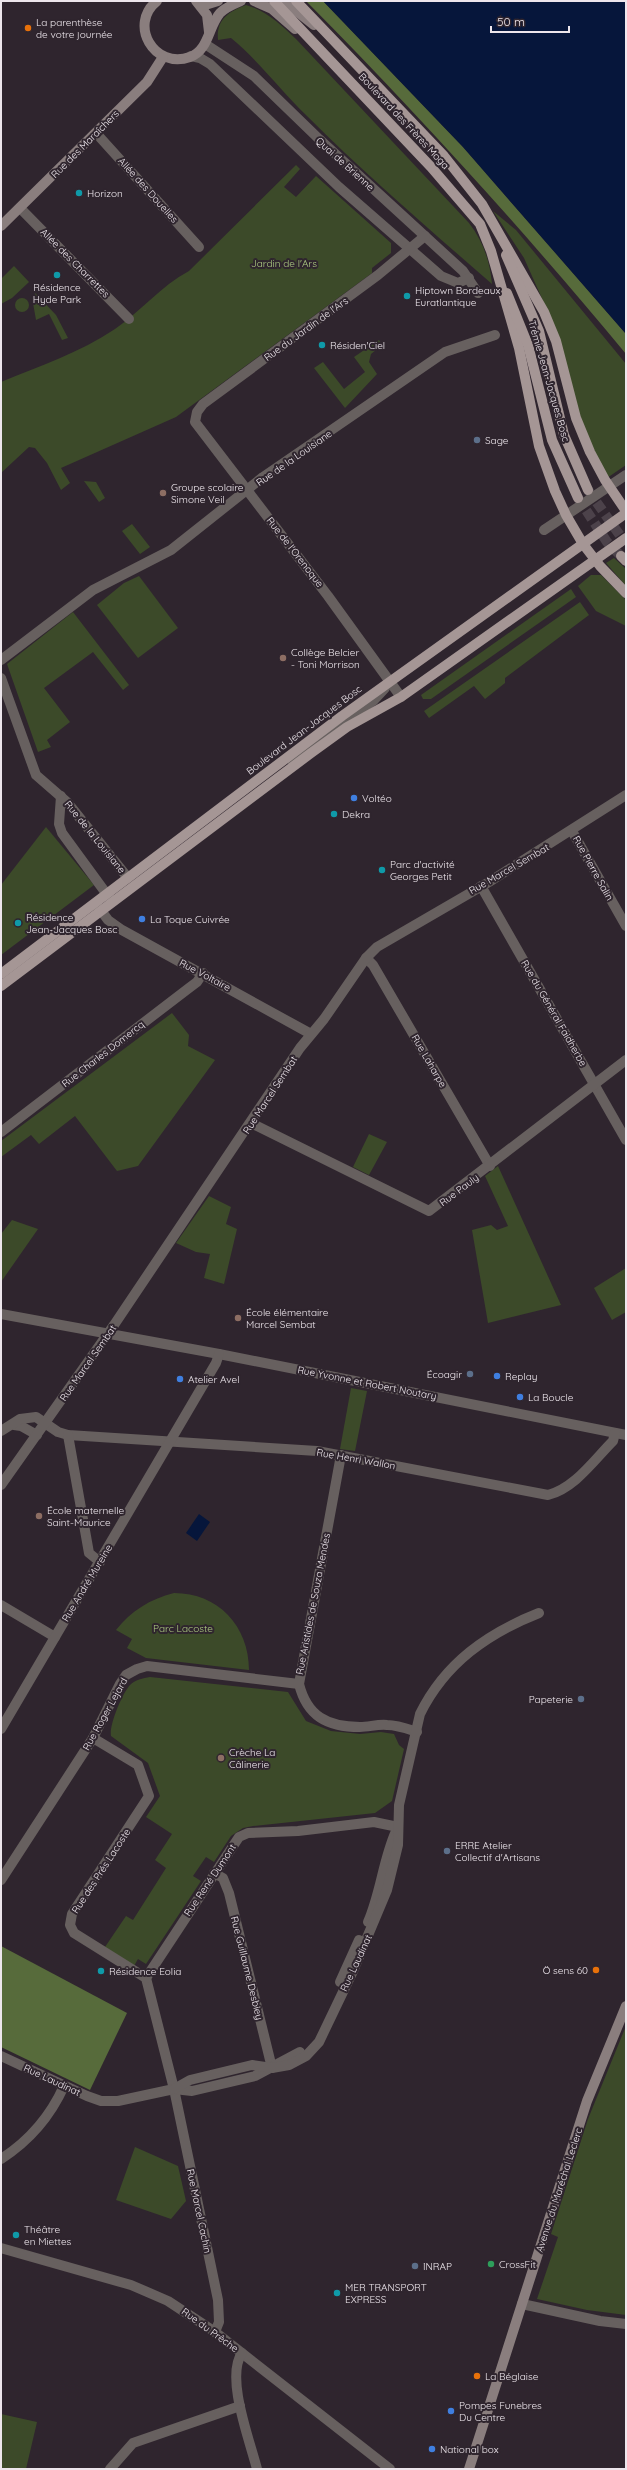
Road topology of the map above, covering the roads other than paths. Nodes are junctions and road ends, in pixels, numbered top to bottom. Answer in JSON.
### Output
{"nodes":[{"id":1,"x":143,"y":1,"type":"edge"},
{"id":2,"x":158,"y":1,"type":"edge"},
{"id":3,"x":218,"y":1,"type":"edge"},
{"id":4,"x":241,"y":1,"type":"edge"},
{"id":5,"x":254,"y":1,"type":"edge"},
{"id":6,"x":274,"y":1,"type":"edge"},
{"id":7,"x":284,"y":1,"type":"edge"},
{"id":8,"x":296,"y":1,"type":"edge"},
{"id":9,"x":199,"y":4,"type":"edge"},
{"id":10,"x":145,"y":21,"type":"junction"},
{"id":11,"x":209,"y":34,"type":"junction"},
{"id":12,"x":336,"y":42,"type":"junction"},
{"id":13,"x":205,"y":44,"type":"junction"},
{"id":14,"x":324,"y":53,"type":"junction"},
{"id":15,"x":192,"y":56,"type":"junction"},
{"id":16,"x":163,"y":57,"type":"junction"},
{"id":17,"x":96,"y":133,"type":"junction"},
{"id":18,"x":20,"y":208,"type":"junction"},
{"id":19,"x":1,"y":226,"type":"edge"},
{"id":20,"x":498,"y":232,"type":"junction"},
{"id":21,"x":425,"y":236,"type":"junction"},
{"id":22,"x":199,"y":247,"type":"dead end"},
{"id":23,"x":411,"y":250,"type":"junction"},
{"id":24,"x":496,"y":270,"type":"junction"},
{"id":25,"x":469,"y":278,"type":"junction"},
{"id":26,"x":478,"y":293,"type":"dead end"},
{"id":27,"x":129,"y":319,"type":"dead end"},
{"id":28,"x":496,"y":334,"type":"dead end"},
{"id":29,"x":197,"y":425,"type":"joint"},
{"id":30,"x":626,"y":475,"type":"edge"},
{"id":31,"x":609,"y":487,"type":"junction"},
{"id":32,"x":588,"y":490,"type":"tunnel mouth"},
{"id":33,"x":248,"y":491,"type":"junction"},
{"id":34,"x":578,"y":498,"type":"tunnel mouth"},
{"id":35,"x":626,"y":512,"type":"edge"},
{"id":36,"x":566,"y":515,"type":"junction"},
{"id":37,"x":544,"y":530,"type":"dead end"},
{"id":38,"x":626,"y":538,"type":"edge"},
{"id":39,"x":583,"y":544,"type":"junction"},
{"id":40,"x":595,"y":560,"type":"junction"},
{"id":41,"x":626,"y":593,"type":"edge"},
{"id":42,"x":1,"y":660,"type":"edge"},
{"id":43,"x":1,"y":678,"type":"edge"},
{"id":44,"x":390,"y":681,"type":"junction"},
{"id":45,"x":401,"y":696,"type":"junction"},
{"id":46,"x":284,"y":773,"type":"junction"},
{"id":47,"x":626,"y":795,"type":"edge"},
{"id":48,"x":61,"y":796,"type":"junction"},
{"id":49,"x":572,"y":831,"type":"junction"},
{"id":50,"x":128,"y":878,"type":"junction"},
{"id":51,"x":481,"y":886,"type":"junction"},
{"id":52,"x":107,"y":894,"type":"junction"},
{"id":53,"x":96,"y":902,"type":"junction"},
{"id":54,"x":113,"y":902,"type":"junction"},
{"id":55,"x":102,"y":911,"type":"junction"},
{"id":56,"x":626,"y":926,"type":"edge"},
{"id":57,"x":366,"y":958,"type":"junction"},
{"id":58,"x":203,"y":973,"type":"junction"},
{"id":59,"x":1,"y":974,"type":"edge"},
{"id":60,"x":1,"y":986,"type":"edge"},
{"id":61,"x":311,"y":1034,"type":"junction"},
{"id":62,"x":626,"y":1060,"type":"edge"},
{"id":63,"x":594,"y":1084,"type":"junction"},
{"id":64,"x":252,"y":1123,"type":"junction"},
{"id":65,"x":1,"y":1132,"type":"edge"},
{"id":66,"x":626,"y":1140,"type":"edge"},
{"id":67,"x":490,"y":1166,"type":"junction"},
{"id":68,"x":1,"y":1314,"type":"edge"},
{"id":69,"x":107,"y":1333,"type":"junction"},
{"id":70,"x":219,"y":1354,"type":"junction"},
{"id":71,"x":45,"y":1424,"type":"junction"},
{"id":72,"x":14,"y":1425,"type":"junction"},
{"id":73,"x":1,"y":1431,"type":"edge"},
{"id":74,"x":615,"y":1433,"type":"junction"},
{"id":75,"x":36,"y":1435,"type":"junction"},
{"id":76,"x":68,"y":1435,"type":"junction"},
{"id":77,"x":626,"y":1435,"type":"edge"},
{"id":78,"x":171,"y":1443,"type":"junction"},
{"id":79,"x":341,"y":1456,"type":"junction"},
{"id":80,"x":1,"y":1485,"type":"edge"},
{"id":81,"x":100,"y":1562,"type":"junction"},
{"id":82,"x":1,"y":1605,"type":"edge"},
{"id":83,"x":540,"y":1612,"type":"dead end"},
{"id":84,"x":55,"y":1637,"type":"junction"},
{"id":85,"x":299,"y":1684,"type":"junction"},
{"id":86,"x":1,"y":1729,"type":"edge"},
{"id":87,"x":417,"y":1732,"type":"junction"},
{"id":88,"x":93,"y":1738,"type":"junction"},
{"id":89,"x":398,"y":1827,"type":"junction"},
{"id":90,"x":214,"y":1873,"type":"junction"},
{"id":91,"x":1,"y":1880,"type":"edge"},
{"id":92,"x":146,"y":1978,"type":"junction"},
{"id":93,"x":626,"y":2006,"type":"edge"},
{"id":94,"x":1,"y":2056,"type":"edge"},
{"id":95,"x":272,"y":2068,"type":"junction"},
{"id":96,"x":64,"y":2086,"type":"junction"},
{"id":97,"x":174,"y":2089,"type":"junction"},
{"id":98,"x":1,"y":2159,"type":"edge"},
{"id":99,"x":1,"y":2248,"type":"edge"},
{"id":100,"x":522,"y":2304,"type":"junction"},
{"id":101,"x":626,"y":2324,"type":"edge"},
{"id":102,"x":215,"y":2332,"type":"junction"},
{"id":103,"x":242,"y":2353,"type":"junction"},
{"id":104,"x":240,"y":2406,"type":"junction"},
{"id":105,"x":110,"y":2469,"type":"edge"},
{"id":106,"x":257,"y":2469,"type":"edge"},
{"id":107,"x":390,"y":2469,"type":"edge"},
{"id":108,"x":469,"y":2469,"type":"edge"}],
"edges":[{"from":1,"to":10,"type":"main road"},
{"from":2,"to":10,"type":"main road"},
{"from":3,"to":9,"type":"main road"},
{"from":4,"to":11,"type":"main road"},
{"from":5,"to":14,"type":"main road"},
{"from":6,"to":14,"type":"main road","name":"Boulevard des Frères Moga"},
{"from":7,"to":12,"type":"main road"},
{"from":8,"to":12,"type":"main road","name":"Boulevard des Frères Moga"},
{"from":9,"to":11,"type":"main road"},
{"from":10,"to":16,"type":"main road"},
{"from":11,"to":13,"type":"main road"},
{"from":12,"to":20,"type":"main road","name":"Boulevard des Frères Moga"},
{"from":13,"to":15,"type":"main road"},
{"from":13,"to":21,"type":"street","name":"Quai de Brienne"},
{"from":14,"to":24,"type":"main road","name":"Boulevard des Frères Moga"},
{"from":15,"to":16,"type":"main road"},
{"from":15,"to":23,"type":"street"},
{"from":16,"to":17,"type":"main road","name":"Rue des Maraîchers"},
{"from":17,"to":18,"type":"main road","name":"Rue des Maraîchers"},
{"from":17,"to":22,"type":"street","name":"Allée des Douelles"},
{"from":18,"to":19,"type":"main road","name":"Rue des Maraîchers"},
{"from":18,"to":27,"type":"street","name":"Allée des Charrettes"},
{"from":20,"to":31,"type":"main road"},
{"from":20,"to":32,"type":"main road","name":"Trémie Jean-Jacques Bosc"},
{"from":21,"to":23,"type":"street","name":"Rue du Jardin de l'Ars"},
{"from":21,"to":25,"type":"street","name":"Quai de Brienne"},
{"from":23,"to":25,"type":"street"},
{"from":23,"to":29,"type":"street","name":"Rue du Jardin de l'Ars"},
{"from":24,"to":34,"type":"main road","name":"Trémie Jean-Jacques Bosc"},
{"from":24,"to":36,"type":"main road"},
{"from":25,"to":26,"type":"street","name":"Quai de Brienne"},
{"from":28,"to":33,"type":"street","name":"Rue de la Louisiane"},
{"from":29,"to":33,"type":"street","name":"Rue de l'Orenoque"},
{"from":30,"to":31,"type":"street"},
{"from":31,"to":35,"type":"main road"},
{"from":31,"to":36,"type":"street"},
{"from":33,"to":42,"type":"street","name":"Rue de la Louisiane"},
{"from":33,"to":44,"type":"street","name":"Rue de l'Orenoque"},
{"from":35,"to":39,"type":"main road","name":"Boulevard Jean-Jacques Bosc"},
{"from":36,"to":37,"type":"street"},
{"from":36,"to":39,"type":"main road"},
{"from":38,"to":40,"type":"main road"},
{"from":39,"to":40,"type":"main road"},
{"from":39,"to":44,"type":"main road","name":"Boulevard Jean-Jacques Bosc"},
{"from":40,"to":41,"type":"main road"},
{"from":40,"to":45,"type":"main road"},
{"from":43,"to":48,"type":"street","name":"Rue de la Louisiane"},
{"from":44,"to":45,"type":"street","name":"Rue de l'Orenoque"},
{"from":44,"to":46,"type":"street"},
{"from":44,"to":50,"type":"main road","name":"Boulevard Jean-Jacques Bosc"},
{"from":45,"to":46,"type":"main road"},
{"from":46,"to":54,"type":"main road"},
{"from":47,"to":49,"type":"street","name":"Rue Marcel Sembat"},
{"from":48,"to":50,"type":"street","name":"Rue de la Louisiane"},
{"from":48,"to":52,"type":"street","name":"Rue de la Louisiane"},
{"from":49,"to":51,"type":"street","name":"Rue Marcel Sembat"},
{"from":49,"to":56,"type":"street","name":"Rue Pierre Salin"},
{"from":50,"to":52,"type":"main road","name":"Boulevard Jean-Jacques Bosc"},
{"from":51,"to":57,"type":"street","name":"Rue Marcel Sembat"},
{"from":51,"to":63,"type":"street","name":"Rue du Général Faidherbe"},
{"from":52,"to":53,"type":"main road","name":"Boulevard Jean-Jacques Bosc"},
{"from":52,"to":54,"type":"street","name":"Rue de la Louisiane"},
{"from":53,"to":55,"type":"street","name":"Rue Voltaire"},
{"from":53,"to":59,"type":"main road","name":"Boulevard Jean-Jacques Bosc"},
{"from":54,"to":55,"type":"main road"},
{"from":55,"to":58,"type":"street","name":"Rue Voltaire"},
{"from":55,"to":60,"type":"main road"},
{"from":57,"to":61,"type":"street","name":"Rue Marcel Sembat"},
{"from":57,"to":67,"type":"street","name":"Rue Laharpe"},
{"from":58,"to":61,"type":"street","name":"Rue Voltaire"},
{"from":58,"to":65,"type":"street","name":"Rue Charles Domercq"},
{"from":61,"to":64,"type":"street","name":"Rue Marcel Sembat"},
{"from":62,"to":63,"type":"street","name":"Rue Pauly"},
{"from":63,"to":66,"type":"street","name":"Rue du Général Faidherbe"},
{"from":63,"to":67,"type":"street","name":"Rue Pauly"},
{"from":64,"to":67,"type":"street","name":"Rue Pauly"},
{"from":64,"to":69,"type":"street","name":"Rue Marcel Sembat"},
{"from":68,"to":69,"type":"street","name":"Rue Yvonne et Robert Noutary"},
{"from":69,"to":70,"type":"street","name":"Rue Yvonne et Robert Noutary"},
{"from":69,"to":71,"type":"street","name":"Rue Marcel Sembat"},
{"from":70,"to":74,"type":"street","name":"Rue Yvonne et Robert Noutary"},
{"from":70,"to":78,"type":"street","name":"Rue André Mureine"},
{"from":71,"to":72,"type":"street","name":"Rue Henri Wallon"},
{"from":71,"to":75,"type":"street","name":"Rue Marcel Sembat"},
{"from":71,"to":76,"type":"street","name":"Rue Henri Wallon"},
{"from":72,"to":73,"type":"street"},
{"from":72,"to":75,"type":"street"},
{"from":74,"to":77,"type":"street","name":"Rue Yvonne et Robert Noutary"},
{"from":74,"to":79,"type":"street","name":"Rue Henri Wallon"},
{"from":75,"to":80,"type":"street","name":"Rue Marcel Sembat"},
{"from":76,"to":78,"type":"street","name":"Rue Henri Wallon"},
{"from":76,"to":81,"type":"street"},
{"from":78,"to":79,"type":"street","name":"Rue Henri Wallon"},
{"from":78,"to":81,"type":"street","name":"Rue André Mureine"},
{"from":79,"to":85,"type":"street","name":"Rue Aristides de Souza Mendes"},
{"from":81,"to":84,"type":"street","name":"Rue André Mureine"},
{"from":82,"to":84,"type":"street"},
{"from":83,"to":87,"type":"street","name":"Rue Laudinat"},
{"from":84,"to":86,"type":"street","name":"Rue André Mureine"},
{"from":85,"to":87,"type":"street","name":"Rue Aristides de Souza Mendes"},
{"from":85,"to":88,"type":"street","name":"Rue Roger Lejard"},
{"from":87,"to":89,"type":"street","name":"Rue Laudinat"},
{"from":88,"to":91,"type":"street","name":"Rue Roger Lejard"},
{"from":88,"to":92,"type":"street","name":"Rue des Prés Lacoste"},
{"from":89,"to":90,"type":"street","name":"Rue René Dumont"},
{"from":89,"to":95,"type":"street","name":"Rue Laudinat"},
{"from":90,"to":92,"type":"street","name":"Rue René Dumont"},
{"from":90,"to":95,"type":"street","name":"Rue Guillaume Desbiey"},
{"from":92,"to":97,"type":"street"},
{"from":93,"to":100,"type":"main road","name":"Avenue du Maréchal Leclerc"},
{"from":94,"to":96,"type":"street","name":"Rue Laudinat"},
{"from":95,"to":97,"type":"street","name":"Rue Laudinat"},
{"from":96,"to":97,"type":"street","name":"Rue Laudinat"},
{"from":96,"to":98,"type":"street"},
{"from":97,"to":102,"type":"street","name":"Rue Marcel Cachin"},
{"from":99,"to":102,"type":"street","name":"Rue du Prêche"},
{"from":100,"to":101,"type":"street"},
{"from":100,"to":108,"type":"main road","name":"Avenue du Maréchal Leclerc"},
{"from":102,"to":103,"type":"street","name":"Rue du Prêche"},
{"from":103,"to":104,"type":"street"},
{"from":103,"to":107,"type":"street","name":"Rue du Prêche"},
{"from":104,"to":105,"type":"street"},
{"from":104,"to":106,"type":"street"}]}
